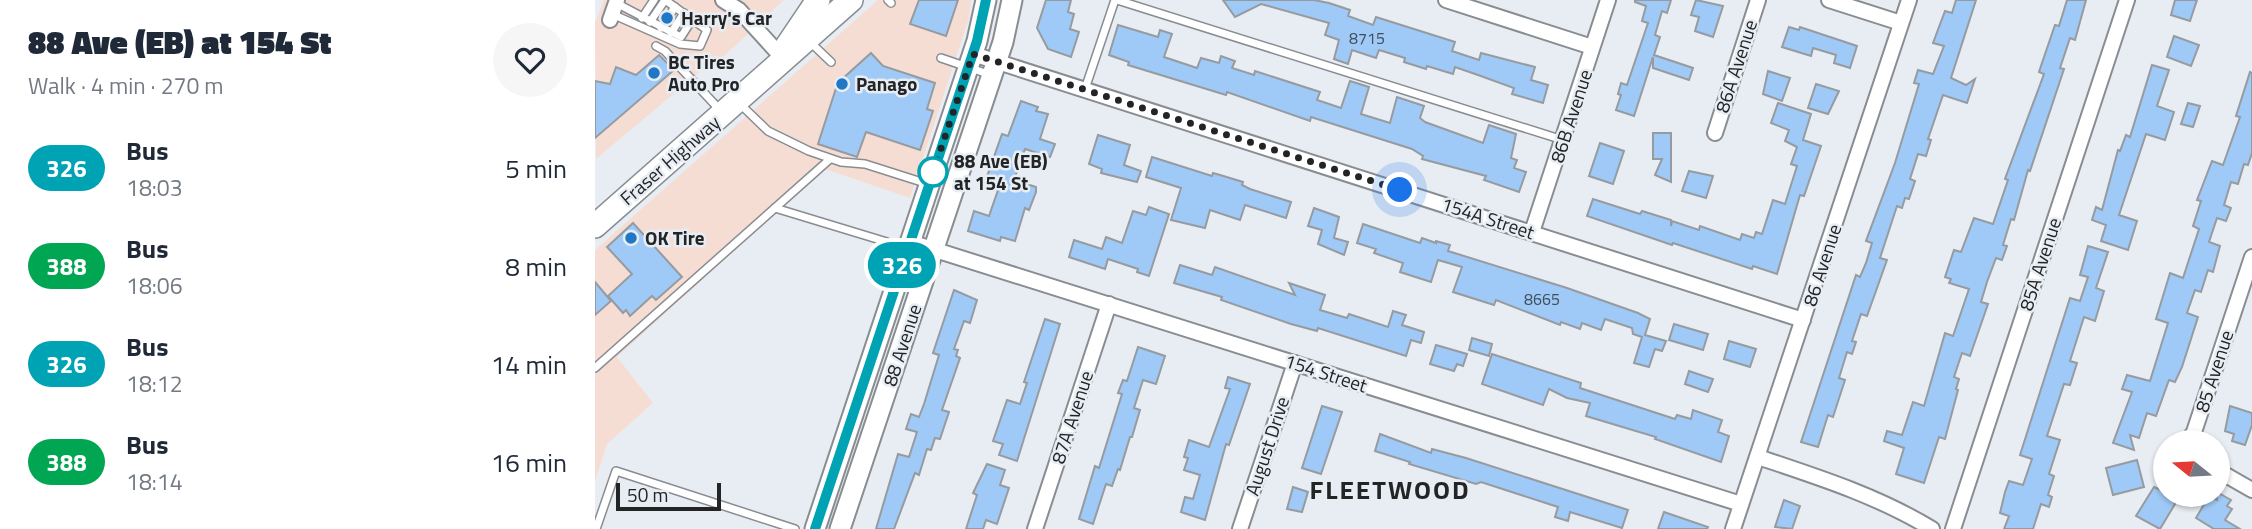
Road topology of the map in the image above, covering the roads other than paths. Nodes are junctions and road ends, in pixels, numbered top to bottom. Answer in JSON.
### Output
{"nodes":[{"id":1,"x":654,"y":0,"type":"edge"},
{"id":2,"x":723,"y":0,"type":"edge"},
{"id":3,"x":818,"y":0,"type":"edge"},
{"id":4,"x":851,"y":0,"type":"edge"},
{"id":5,"x":986,"y":0,"type":"edge"},
{"id":6,"x":1012,"y":0,"type":"edge"},
{"id":7,"x":1116,"y":0,"type":"edge"},
{"id":8,"x":1445,"y":0,"type":"edge"},
{"id":9,"x":1608,"y":0,"type":"edge"},
{"id":10,"x":1758,"y":0,"type":"edge"},
{"id":11,"x":1829,"y":0,"type":"edge"},
{"id":12,"x":1909,"y":0,"type":"edge"},
{"id":13,"x":2127,"y":0,"type":"edge"},
{"id":14,"x":675,"y":7,"type":"junction"},
{"id":15,"x":614,"y":9,"type":"edge"},
{"id":16,"x":684,"y":13,"type":"junction"},
{"id":17,"x":642,"y":18,"type":"junction"},
{"id":18,"x":693,"y":18,"type":"junction"},
{"id":19,"x":650,"y":22,"type":"junction"},
{"id":20,"x":1901,"y":23,"type":"junction"},
{"id":21,"x":661,"y":28,"type":"junction"},
{"id":22,"x":671,"y":33,"type":"junction"},
{"id":23,"x":807,"y":40,"type":"junction"},
{"id":24,"x":656,"y":46,"type":"dead end"},
{"id":25,"x":1592,"y":47,"type":"junction"},
{"id":26,"x":780,"y":55,"type":"junction"},
{"id":27,"x":941,"y":58,"type":"dead end"},
{"id":28,"x":971,"y":61,"type":"junction"},
{"id":29,"x":831,"y":62,"type":"dead end"},
{"id":30,"x":994,"y":69,"type":"junction"},
{"id":31,"x":767,"y":75,"type":"junction"},
{"id":32,"x":1085,"y":89,"type":"junction"},
{"id":33,"x":731,"y":107,"type":"junction"},
{"id":34,"x":1714,"y":133,"type":"dead end"},
{"id":35,"x":1563,"y":140,"type":"junction"},
{"id":36,"x":830,"y":159,"type":"junction"},
{"id":37,"x":929,"y":184,"type":"junction"},
{"id":38,"x":775,"y":208,"type":"junction"},
{"id":39,"x":597,"y":219,"type":"edge"},
{"id":40,"x":1532,"y":232,"type":"junction"},
{"id":41,"x":887,"y":242,"type":"dead end"},
{"id":42,"x":910,"y":242,"type":"junction"},
{"id":43,"x":934,"y":249,"type":"junction"},
{"id":44,"x":2252,"y":257,"type":"edge"},
{"id":45,"x":1109,"y":304,"type":"junction"},
{"id":46,"x":1803,"y":320,"type":"junction"},
{"id":47,"x":1295,"y":363,"type":"junction"},
{"id":48,"x":595,"y":368,"type":"edge"},
{"id":49,"x":2195,"y":430,"type":"edge"},
{"id":50,"x":1758,"y":457,"type":"junction"},
{"id":51,"x":2230,"y":477,"type":"edge"},
{"id":52,"x":2252,"y":490,"type":"edge"},
{"id":53,"x":1741,"y":504,"type":"junction"},
{"id":54,"x":596,"y":529,"type":"edge"},
{"id":55,"x":796,"y":529,"type":"edge"},
{"id":56,"x":815,"y":529,"type":"edge"},
{"id":57,"x":840,"y":529,"type":"edge"},
{"id":58,"x":1035,"y":529,"type":"edge"},
{"id":59,"x":1240,"y":529,"type":"edge"},
{"id":60,"x":1733,"y":529,"type":"edge"},
{"id":61,"x":1932,"y":529,"type":"edge"},
{"id":62,"x":1953,"y":529,"type":"edge"}],
"edges":[{"from":1,"to":17,"type":"lane"},
{"from":2,"to":26,"type":"street"},
{"from":3,"to":26,"type":"main road","name":"Fraser Highway"},
{"from":4,"to":23,"type":"main road","name":"Fraser Highway"},
{"from":5,"to":28,"type":"main road","name":"88 Avenue"},
{"from":6,"to":30,"type":"main road","name":"88 Avenue"},
{"from":7,"to":32,"type":"lane"},
{"from":7,"to":35,"type":"lane"},
{"from":8,"to":25,"type":"street"},
{"from":9,"to":25,"type":"street","name":"86B Avenue"},
{"from":10,"to":34,"type":"street","name":"86A Avenue"},
{"from":11,"to":20,"type":"street"},
{"from":12,"to":20,"type":"street","name":"86 Avenue"},
{"from":13,"to":62,"type":"street","name":"85A Avenue"},
{"from":14,"to":16,"type":"lane"},
{"from":14,"to":19,"type":"lane"},
{"from":14,"to":21,"type":"lane"},
{"from":15,"to":17,"type":"lane"},
{"from":15,"to":18,"type":"lane"},
{"from":16,"to":18,"type":"lane"},
{"from":16,"to":22,"type":"lane"},
{"from":17,"to":19,"type":"lane"},
{"from":18,"to":22,"type":"lane"},
{"from":19,"to":21,"type":"lane"},
{"from":20,"to":46,"type":"street","name":"86 Avenue"},
{"from":21,"to":22,"type":"lane"},
{"from":23,"to":29,"type":"lane"},
{"from":23,"to":31,"type":"main road","name":"Fraser Highway"},
{"from":24,"to":33,"type":"lane"},
{"from":25,"to":35,"type":"street","name":"86B Avenue"},
{"from":26,"to":31,"type":"main road","name":"Fraser Highway"},
{"from":27,"to":28,"type":"lane"},
{"from":28,"to":30,"type":"street","name":"154A Street"},
{"from":28,"to":37,"type":"main road","name":"88 Avenue"},
{"from":30,"to":32,"type":"street","name":"154A Street"},
{"from":30,"to":43,"type":"main road","name":"88 Avenue"},
{"from":31,"to":33,"type":"main road","name":"Fraser Highway"},
{"from":32,"to":40,"type":"street","name":"154A Street"},
{"from":33,"to":36,"type":"lane"},
{"from":33,"to":39,"type":"main road","name":"Fraser Highway"},
{"from":35,"to":40,"type":"street","name":"86B Avenue"},
{"from":36,"to":37,"type":"lane"},
{"from":36,"to":38,"type":"lane"},
{"from":37,"to":42,"type":"main road","name":"88 Avenue"},
{"from":38,"to":41,"type":"lane"},
{"from":38,"to":48,"type":"lane"},
{"from":40,"to":46,"type":"street","name":"154A Street"},
{"from":42,"to":43,"type":"street","name":"154 Street"},
{"from":42,"to":56,"type":"main road","name":"88 Avenue"},
{"from":43,"to":45,"type":"street","name":"154 Street"},
{"from":43,"to":57,"type":"main road","name":"88 Avenue"},
{"from":44,"to":49,"type":"street","name":"85 Avenue"},
{"from":45,"to":47,"type":"street","name":"154 Street"},
{"from":45,"to":58,"type":"street","name":"87A Avenue"},
{"from":46,"to":50,"type":"street","name":"86 Avenue"},
{"from":47,"to":53,"type":"street","name":"154 Street"},
{"from":47,"to":59,"type":"street","name":"August Drive"},
{"from":50,"to":53,"type":"street","name":"86 Avenue"},
{"from":50,"to":61,"type":"street"},
{"from":51,"to":52,"type":"street"},
{"from":53,"to":60,"type":"street","name":"86 Avenue"},
{"from":54,"to":55,"type":"lane"}]}
